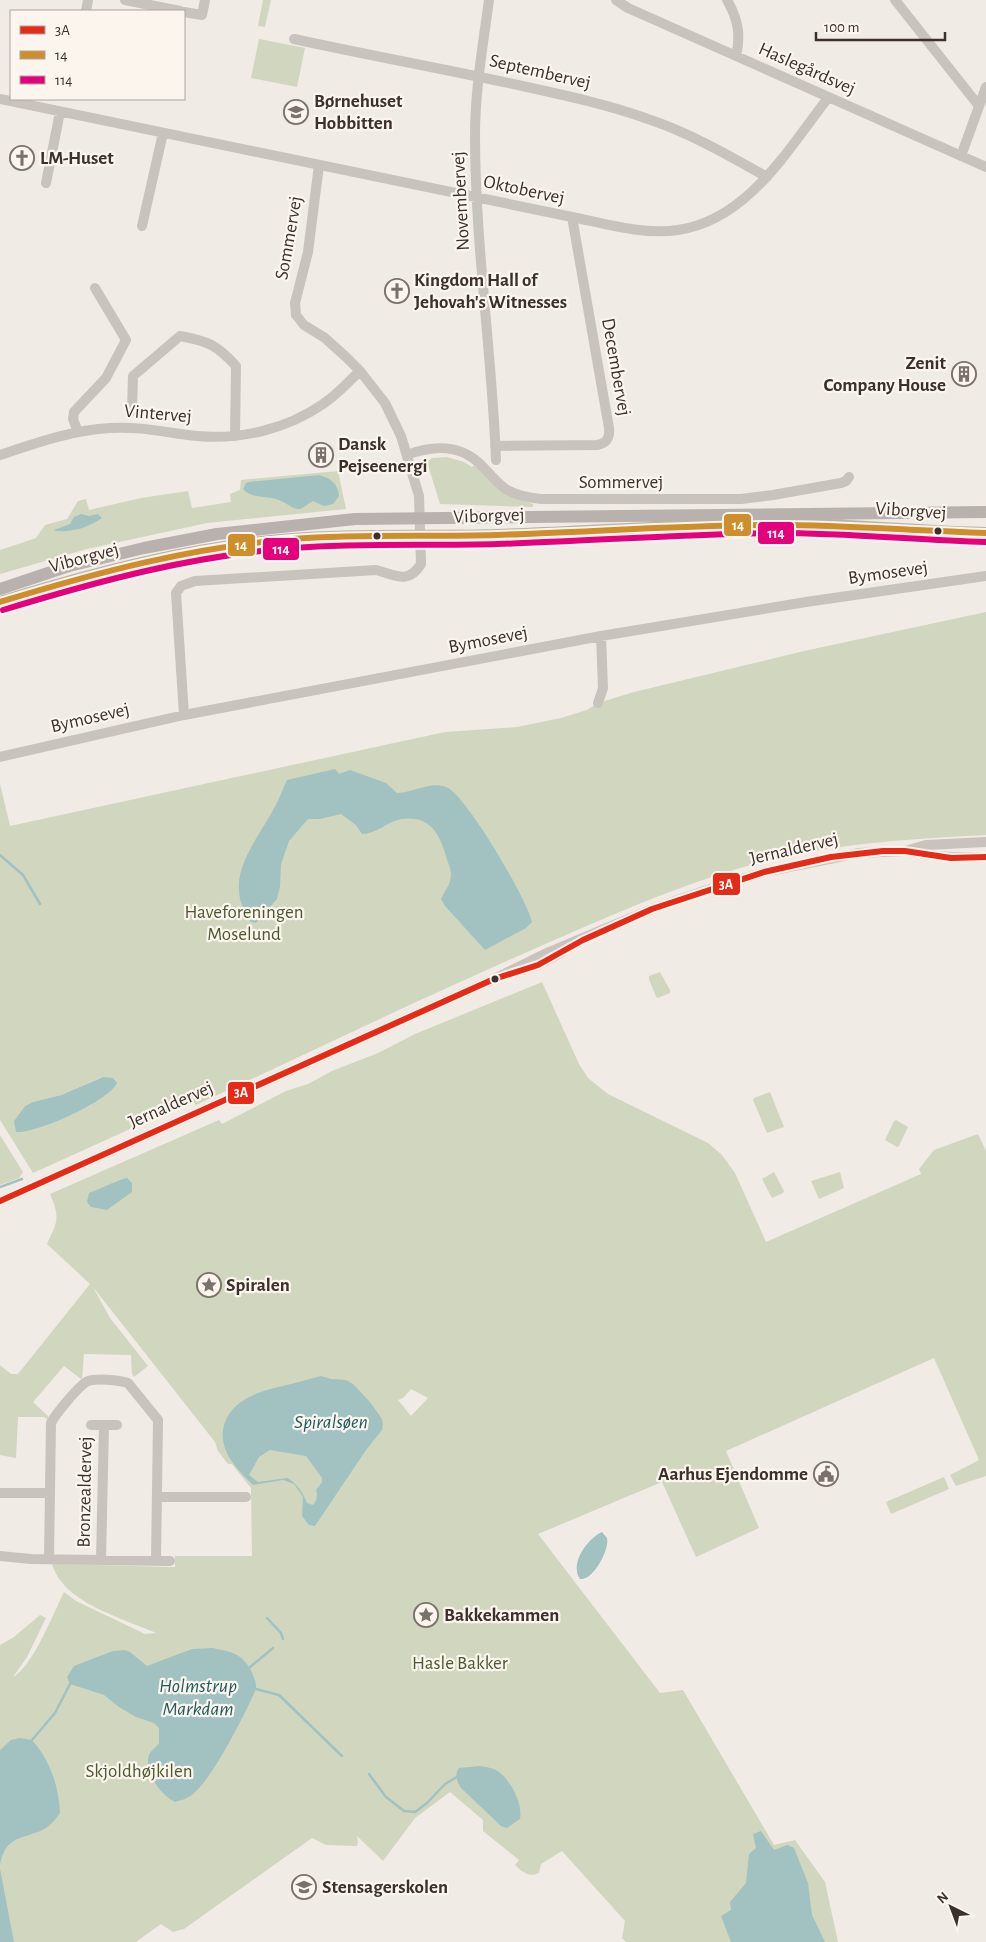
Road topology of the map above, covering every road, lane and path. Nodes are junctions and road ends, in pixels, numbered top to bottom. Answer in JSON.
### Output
{"nodes":[{"id":1,"x":125,"y":0,"type":"edge"},
{"id":2,"x":205,"y":0,"type":"edge"},
{"id":3,"x":489,"y":0,"type":"edge"},
{"id":4,"x":616,"y":0,"type":"edge"},
{"id":5,"x":727,"y":0,"type":"edge"},
{"id":6,"x":895,"y":0,"type":"edge"},
{"id":7,"x":175,"y":10,"type":"edge"},
{"id":8,"x":185,"y":12,"type":"edge"},
{"id":9,"x":294,"y":39,"type":"dead end"},
{"id":10,"x":736,"y":56,"type":"junction"},
{"id":11,"x":479,"y":76,"type":"junction"},
{"id":12,"x":986,"y":87,"type":"edge"},
{"id":13,"x":828,"y":98,"type":"junction"},
{"id":14,"x":0,"y":99,"type":"edge"},
{"id":15,"x":979,"y":106,"type":"junction"},
{"id":16,"x":60,"y":112,"type":"junction"},
{"id":17,"x":162,"y":133,"type":"junction"},
{"id":18,"x":961,"y":156,"type":"junction"},
{"id":19,"x":319,"y":165,"type":"junction"},
{"id":20,"x":986,"y":166,"type":"edge"},
{"id":21,"x":767,"y":177,"type":"junction"},
{"id":22,"x":46,"y":182,"type":"dead end"},
{"id":23,"x":477,"y":198,"type":"junction"},
{"id":24,"x":572,"y":217,"type":"junction"},
{"id":25,"x":142,"y":226,"type":"dead end"},
{"id":26,"x":95,"y":288,"type":"dead end"},
{"id":27,"x":360,"y":371,"type":"junction"},
{"id":28,"x":132,"y":411,"type":"dead end"},
{"id":29,"x":78,"y":432,"type":"junction"},
{"id":30,"x":234,"y":436,"type":"junction"},
{"id":31,"x":495,"y":446,"type":"junction"},
{"id":32,"x":407,"y":454,"type":"junction"},
{"id":33,"x":0,"y":455,"type":"edge"},
{"id":34,"x":496,"y":460,"type":"dead end"},
{"id":35,"x":849,"y":477,"type":"dead end"},
{"id":36,"x":986,"y":512,"type":"edge"},
{"id":37,"x":420,"y":518,"type":"junction"},
{"id":38,"x":986,"y":533,"type":"edge"},
{"id":39,"x":421,"y":537,"type":"junction"},
{"id":40,"x":986,"y":576,"type":"edge"},
{"id":41,"x":0,"y":589,"type":"edge"},
{"id":42,"x":0,"y":602,"type":"edge"},
{"id":43,"x":601,"y":636,"type":"junction"},
{"id":44,"x":598,"y":703,"type":"dead end"},
{"id":45,"x":184,"y":715,"type":"junction"},
{"id":46,"x":0,"y":757,"type":"edge"},
{"id":47,"x":986,"y":842,"type":"edge"},
{"id":48,"x":905,"y":850,"type":"junction"},
{"id":49,"x":986,"y":857,"type":"edge"},
{"id":50,"x":0,"y":1201,"type":"edge"},
{"id":51,"x":92,"y":1425,"type":"dead end"},
{"id":52,"x":104,"y":1425,"type":"junction"},
{"id":53,"x":117,"y":1425,"type":"dead end"},
{"id":54,"x":0,"y":1493,"type":"edge"},
{"id":55,"x":49,"y":1493,"type":"junction"},
{"id":56,"x":157,"y":1497,"type":"junction"},
{"id":57,"x":246,"y":1497,"type":"dead end"},
{"id":58,"x":0,"y":1556,"type":"edge"},
{"id":59,"x":49,"y":1558,"type":"junction"},
{"id":60,"x":101,"y":1560,"type":"junction"},
{"id":61,"x":156,"y":1561,"type":"junction"},
{"id":62,"x":170,"y":1561,"type":"dead end"}],
"edges":[{"from":1,"to":7,"type":"street"},
{"from":2,"to":8,"type":"street"},
{"from":3,"to":11,"type":"street","name":"Novembervej"},
{"from":4,"to":10,"type":"street","name":"Haslegårdsvej"},
{"from":5,"to":10,"type":"street"},
{"from":6,"to":15,"type":"street"},
{"from":9,"to":11,"type":"street","name":"Septembervej"},
{"from":10,"to":13,"type":"street","name":"Haslegårdsvej"},
{"from":11,"to":21,"type":"street","name":"Septembervej"},
{"from":11,"to":23,"type":"street","name":"Novembervej"},
{"from":12,"to":15,"type":"street"},
{"from":13,"to":18,"type":"street","name":"Haslegårdsvej"},
{"from":13,"to":21,"type":"street","name":"Oktobervej"},
{"from":14,"to":16,"type":"street","name":"Oktobervej"},
{"from":15,"to":18,"type":"street"},
{"from":16,"to":17,"type":"street","name":"Oktobervej"},
{"from":16,"to":22,"type":"street"},
{"from":17,"to":19,"type":"street","name":"Oktobervej"},
{"from":17,"to":25,"type":"street"},
{"from":18,"to":20,"type":"street","name":"Haslegårdsvej"},
{"from":19,"to":23,"type":"street","name":"Oktobervej"},
{"from":19,"to":27,"type":"street","name":"Sommervej"},
{"from":21,"to":24,"type":"street","name":"Oktobervej"},
{"from":23,"to":24,"type":"street","name":"Oktobervej"},
{"from":23,"to":31,"type":"street","name":"Novembervej"},
{"from":24,"to":31,"type":"street","name":"Decembervej"},
{"from":26,"to":29,"type":"street"},
{"from":27,"to":30,"type":"street","name":"Vintervej"},
{"from":27,"to":32,"type":"street","name":"Sommervej"},
{"from":28,"to":30,"type":"street","name":"Vintervej"},
{"from":29,"to":30,"type":"street","name":"Vintervej"},
{"from":29,"to":33,"type":"street","name":"Vintervej"},
{"from":31,"to":34,"type":"street","name":"Novembervej"},
{"from":32,"to":35,"type":"street","name":"Sommervej"},
{"from":32,"to":37,"type":"street","name":"Sommervej"},
{"from":36,"to":37,"type":"main road","name":"Viborgvej"},
{"from":37,"to":39,"type":"street","name":"Sommervej"},
{"from":37,"to":41,"type":"main road","name":"Viborgvej"},
{"from":38,"to":39,"type":"main road","name":"Viborgvej"},
{"from":39,"to":42,"type":"main road","name":"Viborgvej"},
{"from":39,"to":45,"type":"street","name":"Sommervej"},
{"from":40,"to":43,"type":"street","name":"Bymosevej"},
{"from":43,"to":44,"type":"street"},
{"from":43,"to":45,"type":"street","name":"Bymosevej"},
{"from":45,"to":46,"type":"street","name":"Bymosevej"},
{"from":47,"to":48,"type":"street","name":"Jernaldervej"},
{"from":48,"to":49,"type":"street","name":"Jernaldervej"},
{"from":48,"to":50,"type":"street","name":"Jernaldervej"},
{"from":51,"to":52,"type":"street","name":"Bronzealdervej"},
{"from":52,"to":53,"type":"street","name":"Bronzealdervej"},
{"from":52,"to":60,"type":"street","name":"Bronzealdervej"},
{"from":54,"to":55,"type":"street","name":"Bronzealdervej"},
{"from":55,"to":56,"type":"street","name":"Bronzealdervej"},
{"from":55,"to":59,"type":"street","name":"Bronzealdervej"},
{"from":56,"to":57,"type":"street"},
{"from":56,"to":61,"type":"street","name":"Bronzealdervej"},
{"from":58,"to":59,"type":"street","name":"Bronzealdervej"},
{"from":59,"to":60,"type":"street","name":"Bronzealdervej"},
{"from":60,"to":61,"type":"street","name":"Bronzealdervej"},
{"from":61,"to":62,"type":"street","name":"Bronzealdervej"}]}
